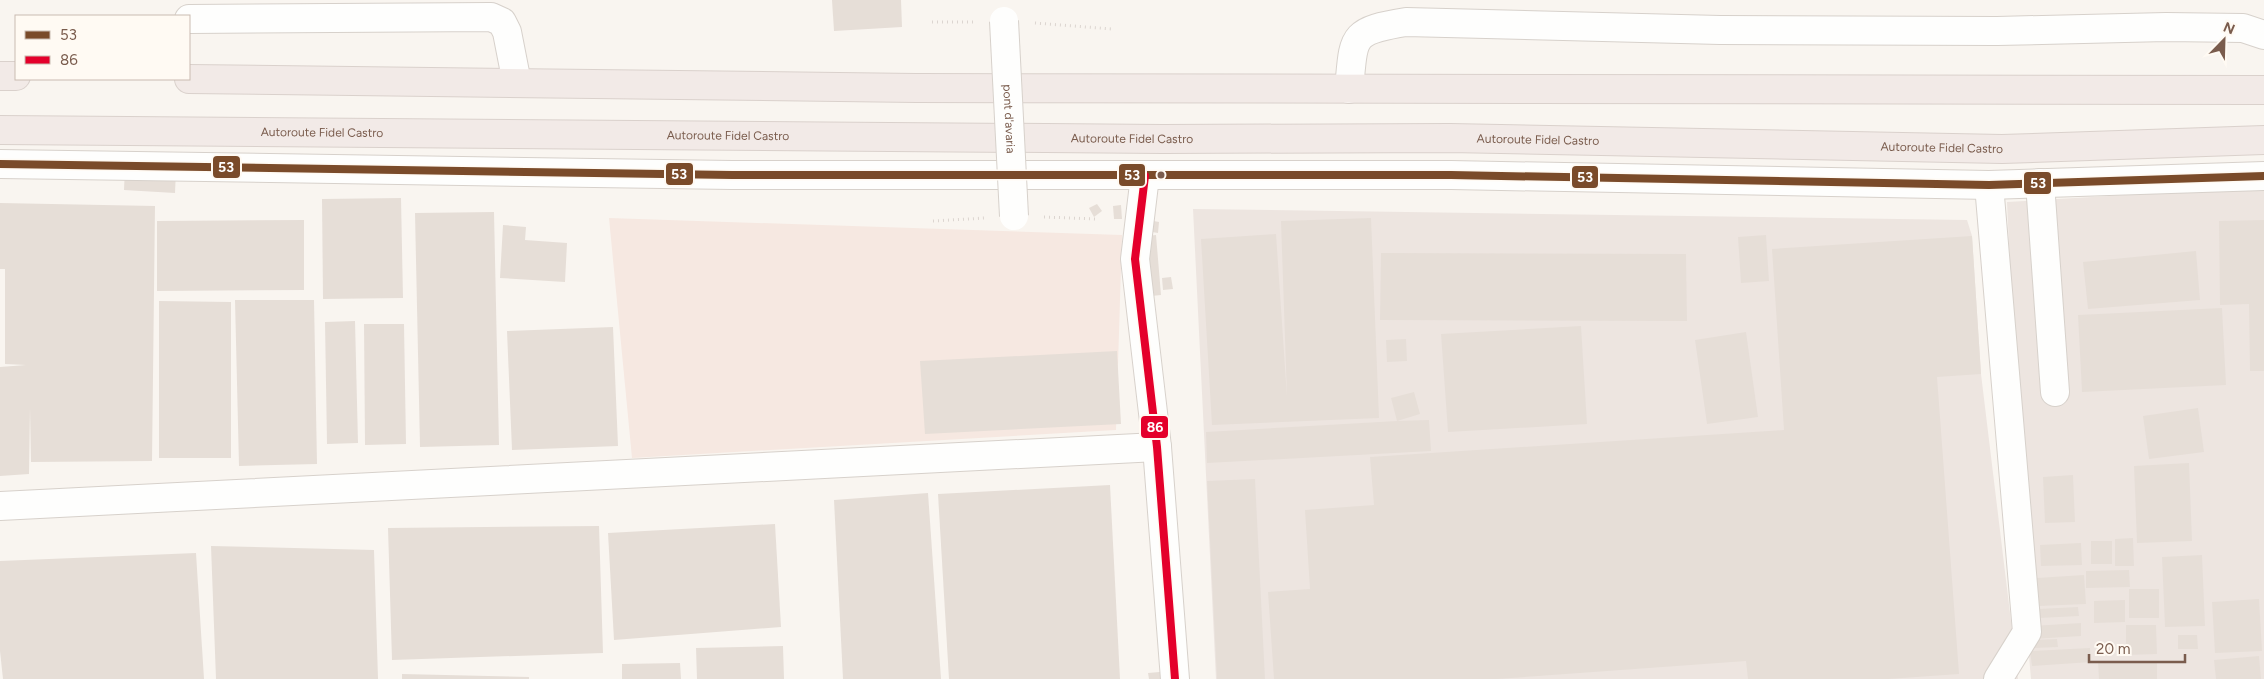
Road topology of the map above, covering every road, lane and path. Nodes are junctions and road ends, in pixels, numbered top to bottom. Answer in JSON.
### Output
{"nodes":[{"id":1,"x":190,"y":19,"type":"edge"},
{"id":2,"x":1004,"y":21,"type":"dead end"},
{"id":3,"x":2264,"y":35,"type":"edge"},
{"id":4,"x":0,"y":76,"type":"edge"},
{"id":5,"x":15,"y":76,"type":"edge"},
{"id":6,"x":190,"y":79,"type":"edge"},
{"id":7,"x":517,"y":83,"type":"junction"},
{"id":8,"x":1349,"y":88,"type":"junction"},
{"id":9,"x":2264,"y":90,"type":"edge"},
{"id":10,"x":0,"y":130,"type":"edge"},
{"id":11,"x":1450,"y":138,"type":"junction"},
{"id":12,"x":2264,"y":140,"type":"edge"},
{"id":13,"x":0,"y":164,"type":"edge"},
{"id":14,"x":1451,"y":175,"type":"junction"},
{"id":15,"x":1145,"y":176,"type":"junction"},
{"id":16,"x":2264,"y":176,"type":"edge"},
{"id":17,"x":2040,"y":183,"type":"junction"},
{"id":18,"x":1989,"y":185,"type":"junction"},
{"id":19,"x":1014,"y":216,"type":"dead end"},
{"id":20,"x":2056,"y":392,"type":"dead end"},
{"id":21,"x":1158,"y":446,"type":"junction"},
{"id":22,"x":0,"y":506,"type":"edge"},
{"id":23,"x":1175,"y":679,"type":"edge"},
{"id":24,"x":1998,"y":679,"type":"edge"}],
"edges":[{"from":1,"to":7,"type":"street"},
{"from":2,"to":19,"type":"street","name":"pont d'avaria","bridge":true},
{"from":3,"to":8,"type":"street"},
{"from":4,"to":5,"type":"highway"},
{"from":6,"to":7,"type":"highway"},
{"from":7,"to":8,"type":"highway"},
{"from":8,"to":9,"type":"highway"},
{"from":10,"to":11,"type":"highway","name":"Autoroute Fidel Castro"},
{"from":11,"to":12,"type":"highway","name":"Autoroute Fidel Castro"},
{"from":11,"to":14,"type":"street"},
{"from":13,"to":15,"type":"street"},
{"from":14,"to":15,"type":"street"},
{"from":14,"to":18,"type":"street"},
{"from":15,"to":21,"type":"street"},
{"from":16,"to":17,"type":"street"},
{"from":17,"to":18,"type":"street"},
{"from":17,"to":20,"type":"street"},
{"from":18,"to":24,"type":"street"},
{"from":21,"to":22,"type":"street"},
{"from":21,"to":23,"type":"street"}]}
